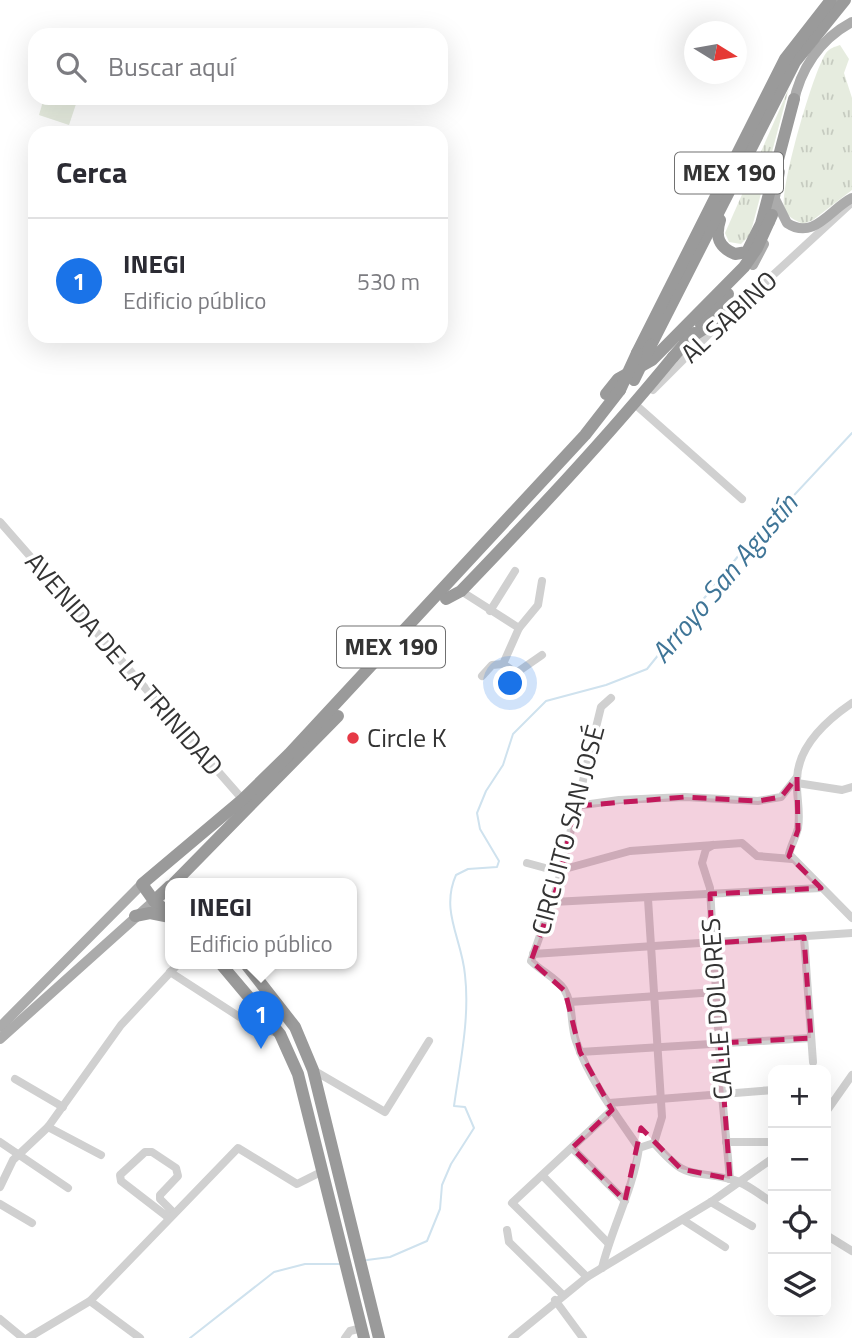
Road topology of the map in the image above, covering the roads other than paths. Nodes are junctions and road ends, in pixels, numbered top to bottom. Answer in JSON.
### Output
{"nodes":[{"id":1,"x":831,"y":0,"type":"edge"},
{"id":2,"x":845,"y":0,"type":"edge"},
{"id":3,"x":852,"y":22,"type":"edge"},
{"id":4,"x":794,"y":99,"type":"junction"},
{"id":5,"x":729,"y":193,"type":"junction"},
{"id":6,"x":775,"y":199,"type":"junction"},
{"id":7,"x":852,"y":200,"type":"edge"},
{"id":8,"x":848,"y":211,"type":"edge"},
{"id":9,"x":772,"y":215,"type":"junction"},
{"id":10,"x":753,"y":265,"type":"joint"},
{"id":11,"x":735,"y":309,"type":"junction"},
{"id":12,"x":652,"y":359,"type":"junction"},
{"id":13,"x":637,"y":406,"type":"junction"},
{"id":14,"x":609,"y":435,"type":"junction"},
{"id":15,"x":743,"y":499,"type":"dead end"},
{"id":16,"x":0,"y":522,"type":"edge"},
{"id":17,"x":491,"y":537,"type":"junction"},
{"id":18,"x":515,"y":571,"type":"dead end"},
{"id":19,"x":542,"y":581,"type":"dead end"},
{"id":20,"x":461,"y":592,"type":"junction"},
{"id":21,"x":446,"y":599,"type":"junction"},
{"id":22,"x":490,"y":611,"type":"junction"},
{"id":23,"x":519,"y":628,"type":"junction"},
{"id":24,"x":542,"y":655,"type":"dead end"},
{"id":25,"x":503,"y":664,"type":"junction"},
{"id":26,"x":482,"y":676,"type":"dead end"},
{"id":27,"x":611,"y":698,"type":"dead end"},
{"id":28,"x":852,"y":703,"type":"edge"},
{"id":29,"x":797,"y":780,"type":"junction"},
{"id":30,"x":852,"y":788,"type":"edge"},
{"id":31,"x":246,"y":802,"type":"junction"},
{"id":32,"x":576,"y":806,"type":"junction"},
{"id":33,"x":713,"y":845,"type":"junction"},
{"id":34,"x":195,"y":859,"type":"junction"},
{"id":35,"x":792,"y":859,"type":"junction"},
{"id":36,"x":527,"y":863,"type":"dead end"},
{"id":37,"x":158,"y":870,"type":"junction"},
{"id":38,"x":561,"y":871,"type":"junction"},
{"id":39,"x":168,"y":878,"type":"edge"},
{"id":40,"x":179,"y":878,"type":"edge"},
{"id":41,"x":191,"y":878,"type":"edge"},
{"id":42,"x":142,"y":884,"type":"junction"},
{"id":43,"x":821,"y":888,"type":"junction"},
{"id":44,"x":165,"y":890,"type":"edge"},
{"id":45,"x":710,"y":894,"type":"junction"},
{"id":46,"x":648,"y":899,"type":"junction"},
{"id":47,"x":153,"y":901,"type":"junction"},
{"id":48,"x":553,"y":902,"type":"junction"},
{"id":49,"x":165,"y":912,"type":"edge"},
{"id":50,"x":165,"y":915,"type":"edge"},
{"id":51,"x":135,"y":916,"type":"junction"},
{"id":52,"x":852,"y":918,"type":"edge"},
{"id":53,"x":852,"y":933,"type":"edge"},
{"id":54,"x":804,"y":937,"type":"junction"},
{"id":55,"x":712,"y":943,"type":"junction"},
{"id":56,"x":651,"y":947,"type":"junction"},
{"id":57,"x":532,"y":958,"type":"junction"},
{"id":58,"x":173,"y":969,"type":"edge"},
{"id":59,"x":225,"y":969,"type":"edge"},
{"id":60,"x":251,"y":969,"type":"edge"},
{"id":61,"x":170,"y":972,"type":"junction"},
{"id":62,"x":716,"y":992,"type":"junction"},
{"id":63,"x":654,"y":996,"type":"junction"},
{"id":64,"x":570,"y":1002,"type":"junction"},
{"id":65,"x":0,"y":1027,"type":"edge"},
{"id":66,"x":280,"y":1034,"type":"junction"},
{"id":67,"x":811,"y":1038,"type":"junction"},
{"id":68,"x":0,"y":1039,"type":"edge"},
{"id":69,"x":429,"y":1041,"type":"dead end"},
{"id":70,"x":720,"y":1043,"type":"junction"},
{"id":71,"x":657,"y":1046,"type":"junction"},
{"id":72,"x":580,"y":1052,"type":"junction"},
{"id":73,"x":813,"y":1062,"type":"dead end"},
{"id":74,"x":313,"y":1070,"type":"junction"},
{"id":75,"x":852,"y":1075,"type":"edge"},
{"id":76,"x":15,"y":1079,"type":"dead end"},
{"id":77,"x":768,"y":1090,"type":"edge"},
{"id":78,"x":722,"y":1095,"type":"junction"},
{"id":79,"x":661,"y":1098,"type":"junction"},
{"id":80,"x":831,"y":1105,"type":"edge"},
{"id":81,"x":63,"y":1107,"type":"junction"},
{"id":82,"x":610,"y":1107,"type":"junction"},
{"id":83,"x":48,"y":1127,"type":"junction"},
{"id":84,"x":0,"y":1142,"type":"edge"},
{"id":85,"x":726,"y":1142,"type":"junction"},
{"id":86,"x":768,"y":1142,"type":"edge"},
{"id":87,"x":654,"y":1143,"type":"junction"},
{"id":88,"x":572,"y":1148,"type":"junction"},
{"id":89,"x":639,"y":1148,"type":"junction"},
{"id":90,"x":101,"y":1155,"type":"dead end"},
{"id":91,"x":17,"y":1157,"type":"junction"},
{"id":92,"x":768,"y":1161,"type":"edge"},
{"id":93,"x":323,"y":1171,"type":"junction"},
{"id":94,"x":0,"y":1172,"type":"edge"},
{"id":95,"x":542,"y":1176,"type":"junction"},
{"id":96,"x":735,"y":1181,"type":"junction"},
{"id":97,"x":0,"y":1186,"type":"edge"},
{"id":98,"x":68,"y":1188,"type":"dead end"},
{"id":99,"x":768,"y":1200,"type":"edge"},
{"id":100,"x":625,"y":1201,"type":"junction"},
{"id":101,"x":711,"y":1202,"type":"junction"},
{"id":102,"x":0,"y":1204,"type":"edge"},
{"id":103,"x":172,"y":1215,"type":"junction"},
{"id":104,"x":683,"y":1220,"type":"junction"},
{"id":105,"x":32,"y":1223,"type":"dead end"},
{"id":106,"x":752,"y":1226,"type":"dead end"},
{"id":107,"x":507,"y":1230,"type":"dead end"},
{"id":108,"x":831,"y":1238,"type":"edge"},
{"id":109,"x":608,"y":1242,"type":"junction"},
{"id":110,"x":725,"y":1247,"type":"dead end"},
{"id":111,"x":852,"y":1251,"type":"edge"},
{"id":112,"x":602,"y":1268,"type":"junction"},
{"id":113,"x":587,"y":1277,"type":"junction"},
{"id":114,"x":558,"y":1297,"type":"junction"},
{"id":115,"x":90,"y":1301,"type":"junction"},
{"id":116,"x":0,"y":1319,"type":"edge"},
{"id":117,"x":354,"y":1335,"type":"edge"},
{"id":118,"x":26,"y":1338,"type":"edge"},
{"id":119,"x":140,"y":1338,"type":"edge"},
{"id":120,"x":379,"y":1338,"type":"edge"},
{"id":121,"x":512,"y":1338,"type":"edge"},
{"id":122,"x":583,"y":1338,"type":"edge"}],
"edges":[{"from":1,"to":17,"type":"highway","number":"MEX 190","bridge":true},
{"from":2,"to":5,"type":"highway","number":"MEX 190"},
{"from":3,"to":4,"type":"main road","number":"MEX 190"},
{"from":4,"to":5,"type":"highway"},
{"from":4,"to":6,"type":"main road","number":"MEX 190"},
{"from":5,"to":21,"type":"highway","number":"MEX 190","bridge":true},
{"from":6,"to":7,"type":"main road"},
{"from":6,"to":9,"type":"main road","number":"MEX 190"},
{"from":7,"to":8,"type":"street","name":"AL SABINO"},
{"from":8,"to":11,"type":"street","name":"AL SABINO"},
{"from":9,"to":10,"type":"main road","number":"MEX 190"},
{"from":9,"to":12,"type":"highway"},
{"from":10,"to":14,"type":"highway","number":"MEX 190","bridge":true},
{"from":11,"to":12,"type":"highway"},
{"from":11,"to":13,"type":"street","name":"AL SABINO"},
{"from":12,"to":17,"type":"highway"},
{"from":13,"to":14,"type":"street","name":"AL SABINO"},
{"from":13,"to":15,"type":"street"},
{"from":14,"to":20,"type":"highway","number":"MEX 190"},
{"from":16,"to":31,"type":"street","name":"AVENIDA DE LA TRINIDAD"},
{"from":17,"to":31,"type":"highway","number":"MEX 190"},
{"from":18,"to":22,"type":"street"},
{"from":19,"to":23,"type":"street"},
{"from":20,"to":21,"type":"highway","number":"MEX 190"},
{"from":20,"to":22,"type":"street"},
{"from":21,"to":31,"type":"highway","number":"MEX 190"},
{"from":22,"to":23,"type":"street"},
{"from":23,"to":25,"type":"street"},
{"from":24,"to":25,"type":"street"},
{"from":25,"to":26,"type":"street"},
{"from":27,"to":32,"type":"street","name":"CIRCUITO SAN JOSÉ"},
{"from":28,"to":29,"type":"street"},
{"from":29,"to":30,"type":"street"},
{"from":29,"to":32,"type":"street"},
{"from":29,"to":35,"type":"street"},
{"from":31,"to":34,"type":"highway","number":"MEX 190"},
{"from":31,"to":37,"type":"highway","number":"MEX 190"},
{"from":32,"to":38,"type":"street","name":"CIRCUITO SAN JOSÉ"},
{"from":33,"to":35,"type":"street"},
{"from":33,"to":38,"type":"street"},
{"from":33,"to":45,"type":"street","name":"CALLE DOLORES"},
{"from":34,"to":40,"type":"highway","number":"MEX 190"},
{"from":34,"to":41,"type":"highway"},
{"from":35,"to":43,"type":"street"},
{"from":36,"to":38,"type":"street"},
{"from":37,"to":39,"type":"highway"},
{"from":37,"to":42,"type":"highway","number":"MEX 190"},
{"from":38,"to":48,"type":"street","name":"CIRCUITO SAN JOSÉ"},
{"from":42,"to":47,"type":"highway"},
{"from":42,"to":65,"type":"main road","number":"MEX 190"},
{"from":43,"to":45,"type":"street"},
{"from":43,"to":52,"type":"street"},
{"from":44,"to":47,"type":"highway"},
{"from":45,"to":46,"type":"street"},
{"from":45,"to":55,"type":"street","name":"CALLE DOLORES"},
{"from":46,"to":48,"type":"street"},
{"from":46,"to":56,"type":"street"},
{"from":47,"to":49,"type":"highway"},
{"from":47,"to":51,"type":"main road"},
{"from":48,"to":57,"type":"street","name":"CIRCUITO SAN JOSÉ"},
{"from":50,"to":51,"type":"highway"},
{"from":51,"to":68,"type":"main road"},
{"from":53,"to":54,"type":"street"},
{"from":54,"to":55,"type":"street"},
{"from":54,"to":67,"type":"street"},
{"from":55,"to":56,"type":"street"},
{"from":55,"to":62,"type":"street","name":"CALLE DOLORES"},
{"from":56,"to":57,"type":"street"},
{"from":56,"to":63,"type":"street"},
{"from":57,"to":64,"type":"street","name":"CIRCUITO SAN JOSÉ"},
{"from":58,"to":61,"type":"street"},
{"from":59,"to":66,"type":"highway"},
{"from":60,"to":74,"type":"highway"},
{"from":61,"to":66,"type":"street"},
{"from":61,"to":81,"type":"street"},
{"from":62,"to":63,"type":"street"},
{"from":62,"to":70,"type":"street","name":"CALLE DOLORES"},
{"from":63,"to":64,"type":"street"},
{"from":63,"to":71,"type":"street"},
{"from":64,"to":72,"type":"street"},
{"from":66,"to":93,"type":"highway"},
{"from":67,"to":70,"type":"street"},
{"from":67,"to":73,"type":"street"},
{"from":69,"to":74,"type":"street"},
{"from":70,"to":71,"type":"street"},
{"from":70,"to":78,"type":"street","name":"CALLE DOLORES"},
{"from":71,"to":72,"type":"street"},
{"from":71,"to":79,"type":"street"},
{"from":72,"to":82,"type":"street"},
{"from":74,"to":120,"type":"highway"},
{"from":75,"to":80,"type":"street"},
{"from":76,"to":81,"type":"street"},
{"from":77,"to":78,"type":"street"},
{"from":78,"to":79,"type":"street"},
{"from":78,"to":85,"type":"street","name":"CALLE DOLORES"},
{"from":79,"to":82,"type":"street"},
{"from":79,"to":87,"type":"street"},
{"from":81,"to":83,"type":"street"},
{"from":82,"to":88,"type":"street"},
{"from":82,"to":89,"type":"street"},
{"from":83,"to":90,"type":"street"},
{"from":83,"to":91,"type":"street"},
{"from":84,"to":91,"type":"street"},
{"from":85,"to":86,"type":"street"},
{"from":85,"to":96,"type":"street","name":"CALLE DOLORES"},
{"from":87,"to":89,"type":"street"},
{"from":87,"to":96,"type":"street"},
{"from":88,"to":95,"type":"street"},
{"from":88,"to":100,"type":"street"},
{"from":89,"to":100,"type":"street"},
{"from":91,"to":94,"type":"street"},
{"from":91,"to":97,"type":"street"},
{"from":91,"to":98,"type":"street"},
{"from":92,"to":96,"type":"street"},
{"from":93,"to":103,"type":"street"},
{"from":93,"to":117,"type":"highway"},
{"from":95,"to":109,"type":"street"},
{"from":95,"to":113,"type":"street"},
{"from":96,"to":99,"type":"street"},
{"from":96,"to":101,"type":"street"},
{"from":100,"to":109,"type":"street"},
{"from":101,"to":104,"type":"street"},
{"from":101,"to":106,"type":"street"},
{"from":102,"to":105,"type":"street"},
{"from":103,"to":103,"type":"street"},
{"from":103,"to":115,"type":"street"},
{"from":104,"to":110,"type":"street"},
{"from":104,"to":112,"type":"street"},
{"from":107,"to":114,"type":"street"},
{"from":108,"to":111,"type":"street"},
{"from":109,"to":112,"type":"street"},
{"from":112,"to":113,"type":"street"},
{"from":113,"to":114,"type":"street"},
{"from":114,"to":121,"type":"street"},
{"from":114,"to":122,"type":"street"},
{"from":115,"to":118,"type":"street"},
{"from":115,"to":119,"type":"street"},
{"from":116,"to":118,"type":"street"}]}
